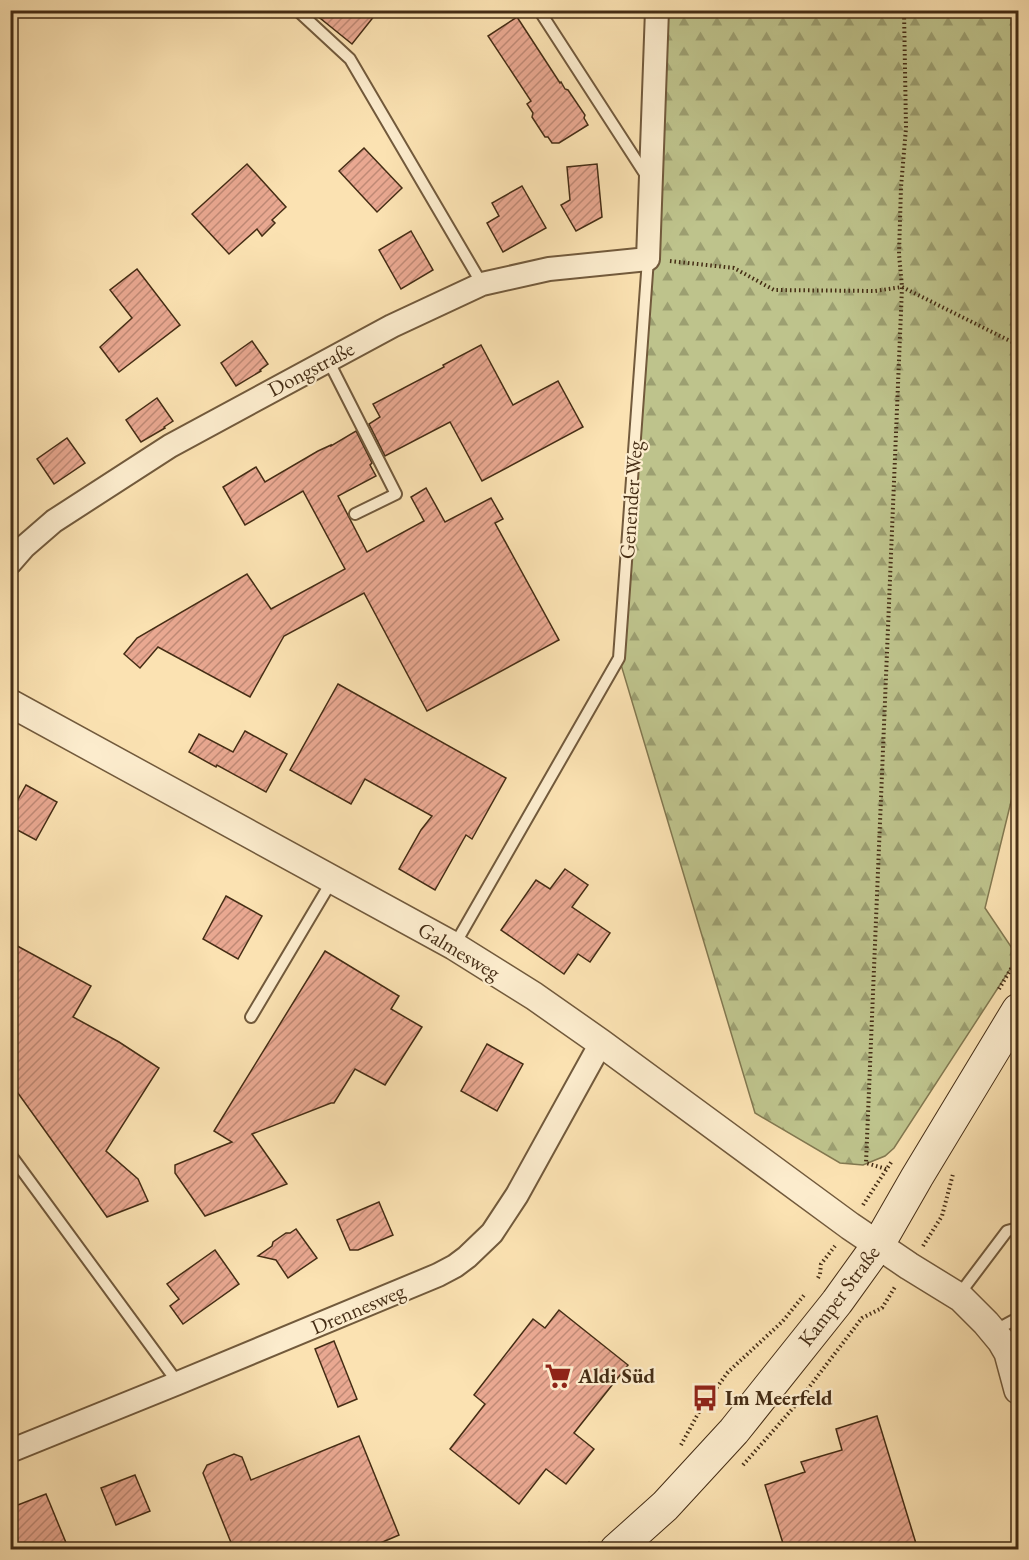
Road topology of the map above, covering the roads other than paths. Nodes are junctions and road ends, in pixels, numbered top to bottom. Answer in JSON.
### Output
{"nodes":[{"id":1,"x":297,"y":10,"type":"edge"},
{"id":2,"x":539,"y":10,"type":"edge"},
{"id":3,"x":657,"y":10,"type":"edge"},
{"id":4,"x":651,"y":184,"type":"junction"},
{"id":5,"x":648,"y":259,"type":"junction"},
{"id":6,"x":482,"y":284,"type":"junction"},
{"id":7,"x":328,"y":360,"type":"junction"},
{"id":8,"x":355,"y":514,"type":"dead end"},
{"id":9,"x":10,"y":563,"type":"edge"},
{"id":10,"x":10,"y":703,"type":"edge"},
{"id":11,"x":333,"y":879,"type":"junction"},
{"id":12,"x":454,"y":946,"type":"junction"},
{"id":13,"x":1018,"y":1010,"type":"edge"},
{"id":14,"x":251,"y":1017,"type":"dead end"},
{"id":15,"x":602,"y":1043,"type":"junction"},
{"id":16,"x":10,"y":1154,"type":"edge"},
{"id":17,"x":1018,"y":1228,"type":"edge"},
{"id":18,"x":878,"y":1245,"type":"junction"},
{"id":19,"x":958,"y":1296,"type":"junction"},
{"id":20,"x":1018,"y":1318,"type":"edge"},
{"id":21,"x":994,"y":1331,"type":"junction"},
{"id":22,"x":178,"y":1383,"type":"junction"},
{"id":23,"x":1018,"y":1390,"type":"edge"},
{"id":24,"x":10,"y":1451,"type":"edge"},
{"id":25,"x":604,"y":1546,"type":"edge"}],
"edges":[{"from":1,"to":6,"type":"lane"},
{"from":2,"to":4,"type":"lane"},
{"from":3,"to":4,"type":"street","name":"Genender Weg"},
{"from":4,"to":5,"type":"street","name":"Genender Weg"},
{"from":5,"to":6,"type":"street","name":"Dongstraße"},
{"from":5,"to":12,"type":"lane","name":"Genender Weg"},
{"from":6,"to":7,"type":"street","name":"Dongstraße"},
{"from":7,"to":8,"type":"lane"},
{"from":7,"to":9,"type":"street","name":"Dongstraße"},
{"from":10,"to":11,"type":"street","name":"Galmesweg"},
{"from":11,"to":12,"type":"street","name":"Galmesweg"},
{"from":11,"to":14,"type":"lane"},
{"from":12,"to":15,"type":"street","name":"Galmesweg"},
{"from":13,"to":18,"type":"main road","name":"Kamper Straße"},
{"from":15,"to":18,"type":"street","name":"Galmesweg"},
{"from":15,"to":22,"type":"street","name":"Drennesweg"},
{"from":16,"to":22,"type":"lane"},
{"from":17,"to":19,"type":"lane"},
{"from":18,"to":19,"type":"street"},
{"from":18,"to":25,"type":"main road","name":"Kamper Straße"},
{"from":19,"to":21,"type":"street"},
{"from":20,"to":21,"type":"lane"},
{"from":21,"to":23,"type":"street"},
{"from":22,"to":24,"type":"street","name":"Drennesweg"}]}
